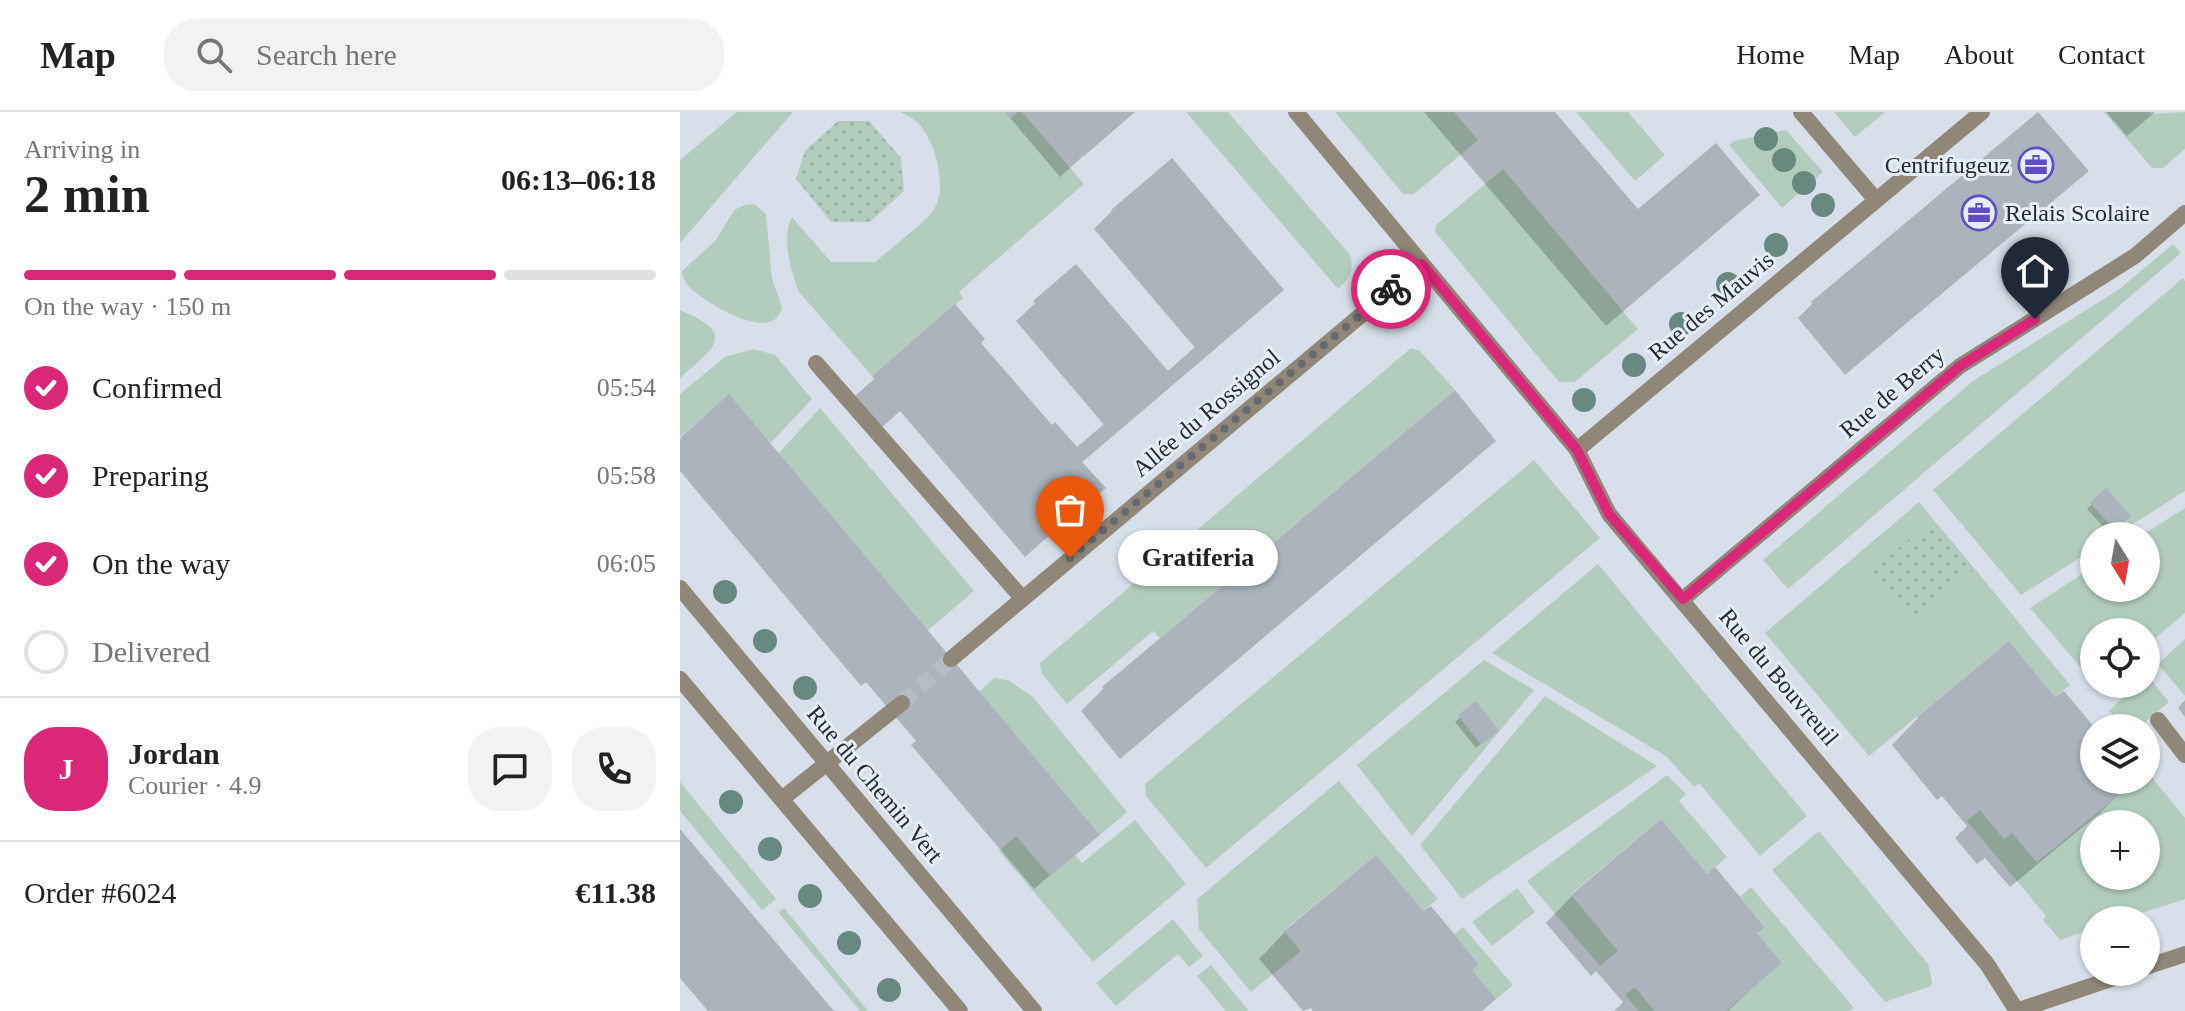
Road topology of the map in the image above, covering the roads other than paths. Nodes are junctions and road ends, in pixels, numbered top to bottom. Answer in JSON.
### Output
{"nodes":[{"id":1,"x":1296,"y":112,"type":"edge"},
{"id":2,"x":1801,"y":112,"type":"edge"},
{"id":3,"x":1982,"y":112,"type":"edge"},
{"id":4,"x":1876,"y":200,"type":"junction"},
{"id":5,"x":2185,"y":213,"type":"edge"},
{"id":6,"x":1422,"y":264,"type":"junction"},
{"id":7,"x":816,"y":363,"type":"dead end"},
{"id":8,"x":1577,"y":450,"type":"junction"},
{"id":9,"x":680,"y":588,"type":"edge"},
{"id":10,"x":1022,"y":598,"type":"junction"},
{"id":11,"x":1683,"y":599,"type":"junction"},
{"id":12,"x":951,"y":659,"type":"tunnel mouth"},
{"id":13,"x":680,"y":679,"type":"edge"},
{"id":14,"x":902,"y":703,"type":"tunnel mouth"},
{"id":15,"x":2160,"y":723,"type":"edge"},
{"id":16,"x":2185,"y":755,"type":"edge"},
{"id":17,"x":826,"y":762,"type":"junction"},
{"id":18,"x":782,"y":799,"type":"junction"},
{"id":19,"x":2185,"y":954,"type":"edge"},
{"id":20,"x":2160,"y":962,"type":"edge"},
{"id":21,"x":2090,"y":986,"type":"edge"},
{"id":22,"x":960,"y":1011,"type":"edge"},
{"id":23,"x":1034,"y":1011,"type":"edge"},
{"id":24,"x":2016,"y":1011,"type":"edge"}],
"edges":[{"from":1,"to":6,"type":"street","name":"Rue du Bouvreuil"},
{"from":2,"to":4,"type":"street"},
{"from":3,"to":4,"type":"street","name":"Rue des Mauvis"},
{"from":4,"to":8,"type":"street","name":"Rue des Mauvis"},
{"from":5,"to":11,"type":"street","name":"Rue de Berry"},
{"from":6,"to":8,"type":"street","name":"Rue du Bouvreuil"},
{"from":6,"to":10,"type":"street","name":"Allée du Rossignol"},
{"from":7,"to":10,"type":"street"},
{"from":8,"to":11,"type":"street","name":"Rue du Bouvreuil"},
{"from":9,"to":17,"type":"street","name":"Rue du Chemin Vert"},
{"from":10,"to":12,"type":"street","name":"Allée du Rossignol"},
{"from":11,"to":24,"type":"street","name":"Rue du Bouvreuil"},
{"from":13,"to":18,"type":"street"},
{"from":14,"to":17,"type":"street"},
{"from":15,"to":16,"type":"street"},
{"from":17,"to":18,"type":"street"},
{"from":17,"to":23,"type":"street","name":"Rue du Chemin Vert"},
{"from":18,"to":22,"type":"street"},
{"from":19,"to":20,"type":"street"},
{"from":21,"to":24,"type":"street"}]}
